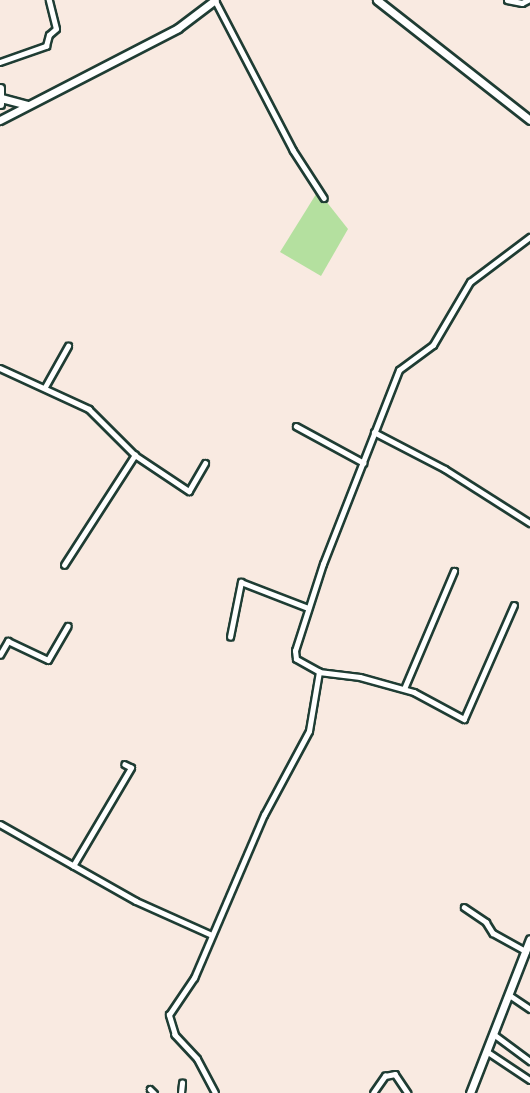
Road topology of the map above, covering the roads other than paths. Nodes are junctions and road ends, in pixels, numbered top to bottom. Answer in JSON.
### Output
{"nodes":[{"id":1,"x":49,"y":0,"type":"edge"},
{"id":2,"x":215,"y":0,"type":"edge"},
{"id":3,"x":377,"y":0,"type":"edge"},
{"id":4,"x":507,"y":0,"type":"edge"},
{"id":5,"x":528,"y":0,"type":"edge"},
{"id":6,"x":0,"y":62,"type":"edge"},
{"id":7,"x":0,"y":88,"type":"edge"},
{"id":8,"x":0,"y":101,"type":"edge"},
{"id":9,"x":30,"y":105,"type":"junction"},
{"id":10,"x":0,"y":120,"type":"edge"},
{"id":11,"x":530,"y":120,"type":"edge"},
{"id":12,"x":324,"y":198,"type":"dead end"},
{"id":13,"x":530,"y":237,"type":"edge"},
{"id":14,"x":68,"y":346,"type":"dead end"},
{"id":15,"x":0,"y":368,"type":"edge"},
{"id":16,"x":45,"y":387,"type":"junction"},
{"id":17,"x":296,"y":426,"type":"dead end"},
{"id":18,"x":374,"y":432,"type":"junction"},
{"id":19,"x":135,"y":455,"type":"junction"},
{"id":20,"x":364,"y":463,"type":"junction"},
{"id":21,"x":205,"y":464,"type":"dead end"},
{"id":22,"x":530,"y":523,"type":"edge"},
{"id":23,"x":64,"y":565,"type":"dead end"},
{"id":24,"x":454,"y":571,"type":"dead end"},
{"id":25,"x":514,"y":605,"type":"dead end"},
{"id":26,"x":308,"y":608,"type":"junction"},
{"id":27,"x":68,"y":626,"type":"dead end"},
{"id":28,"x":230,"y":636,"type":"dead end"},
{"id":29,"x":0,"y":655,"type":"edge"},
{"id":30,"x":320,"y":672,"type":"junction"},
{"id":31,"x":404,"y":689,"type":"junction"},
{"id":32,"x":125,"y":765,"type":"dead end"},
{"id":33,"x":0,"y":824,"type":"edge"},
{"id":34,"x":73,"y":866,"type":"junction"},
{"id":35,"x":464,"y":906,"type":"dead end"},
{"id":36,"x":212,"y":935,"type":"junction"},
{"id":37,"x":530,"y":939,"type":"edge"},
{"id":38,"x":526,"y":951,"type":"junction"},
{"id":39,"x":511,"y":996,"type":"junction"},
{"id":40,"x":530,"y":1009,"type":"edge"},
{"id":41,"x":495,"y":1035,"type":"junction"},
{"id":42,"x":488,"y":1052,"type":"junction"},
{"id":43,"x":530,"y":1061,"type":"edge"},
{"id":44,"x":530,"y":1080,"type":"edge"},
{"id":45,"x":182,"y":1083,"type":"dead end"},
{"id":46,"x":181,"y":1093,"type":"edge"},
{"id":47,"x":215,"y":1093,"type":"edge"},
{"id":48,"x":373,"y":1093,"type":"edge"},
{"id":49,"x":408,"y":1093,"type":"edge"},
{"id":50,"x":470,"y":1093,"type":"edge"}],
"edges":[{"from":1,"to":6,"type":"street"},
{"from":2,"to":9,"type":"street"},
{"from":2,"to":12,"type":"street"},
{"from":3,"to":11,"type":"street"},
{"from":4,"to":5,"type":"street"},
{"from":7,"to":8,"type":"street"},
{"from":8,"to":9,"type":"street"},
{"from":9,"to":10,"type":"street"},
{"from":13,"to":18,"type":"street"},
{"from":14,"to":16,"type":"street"},
{"from":15,"to":16,"type":"street"},
{"from":16,"to":19,"type":"street"},
{"from":17,"to":20,"type":"street"},
{"from":18,"to":20,"type":"street"},
{"from":18,"to":22,"type":"street"},
{"from":19,"to":21,"type":"street"},
{"from":19,"to":23,"type":"street"},
{"from":20,"to":26,"type":"street"},
{"from":24,"to":31,"type":"street"},
{"from":25,"to":31,"type":"street"},
{"from":26,"to":28,"type":"street"},
{"from":26,"to":30,"type":"street"},
{"from":27,"to":29,"type":"street"},
{"from":30,"to":31,"type":"street"},
{"from":30,"to":36,"type":"street"},
{"from":32,"to":34,"type":"street"},
{"from":33,"to":34,"type":"street"},
{"from":34,"to":36,"type":"street"},
{"from":35,"to":38,"type":"street"},
{"from":36,"to":47,"type":"street"},
{"from":37,"to":38,"type":"street"},
{"from":38,"to":39,"type":"street"},
{"from":39,"to":40,"type":"street"},
{"from":39,"to":41,"type":"street"},
{"from":41,"to":42,"type":"street"},
{"from":41,"to":43,"type":"street"},
{"from":42,"to":44,"type":"street"},
{"from":42,"to":50,"type":"street"},
{"from":45,"to":46,"type":"street"},
{"from":48,"to":49,"type":"street"}]}
